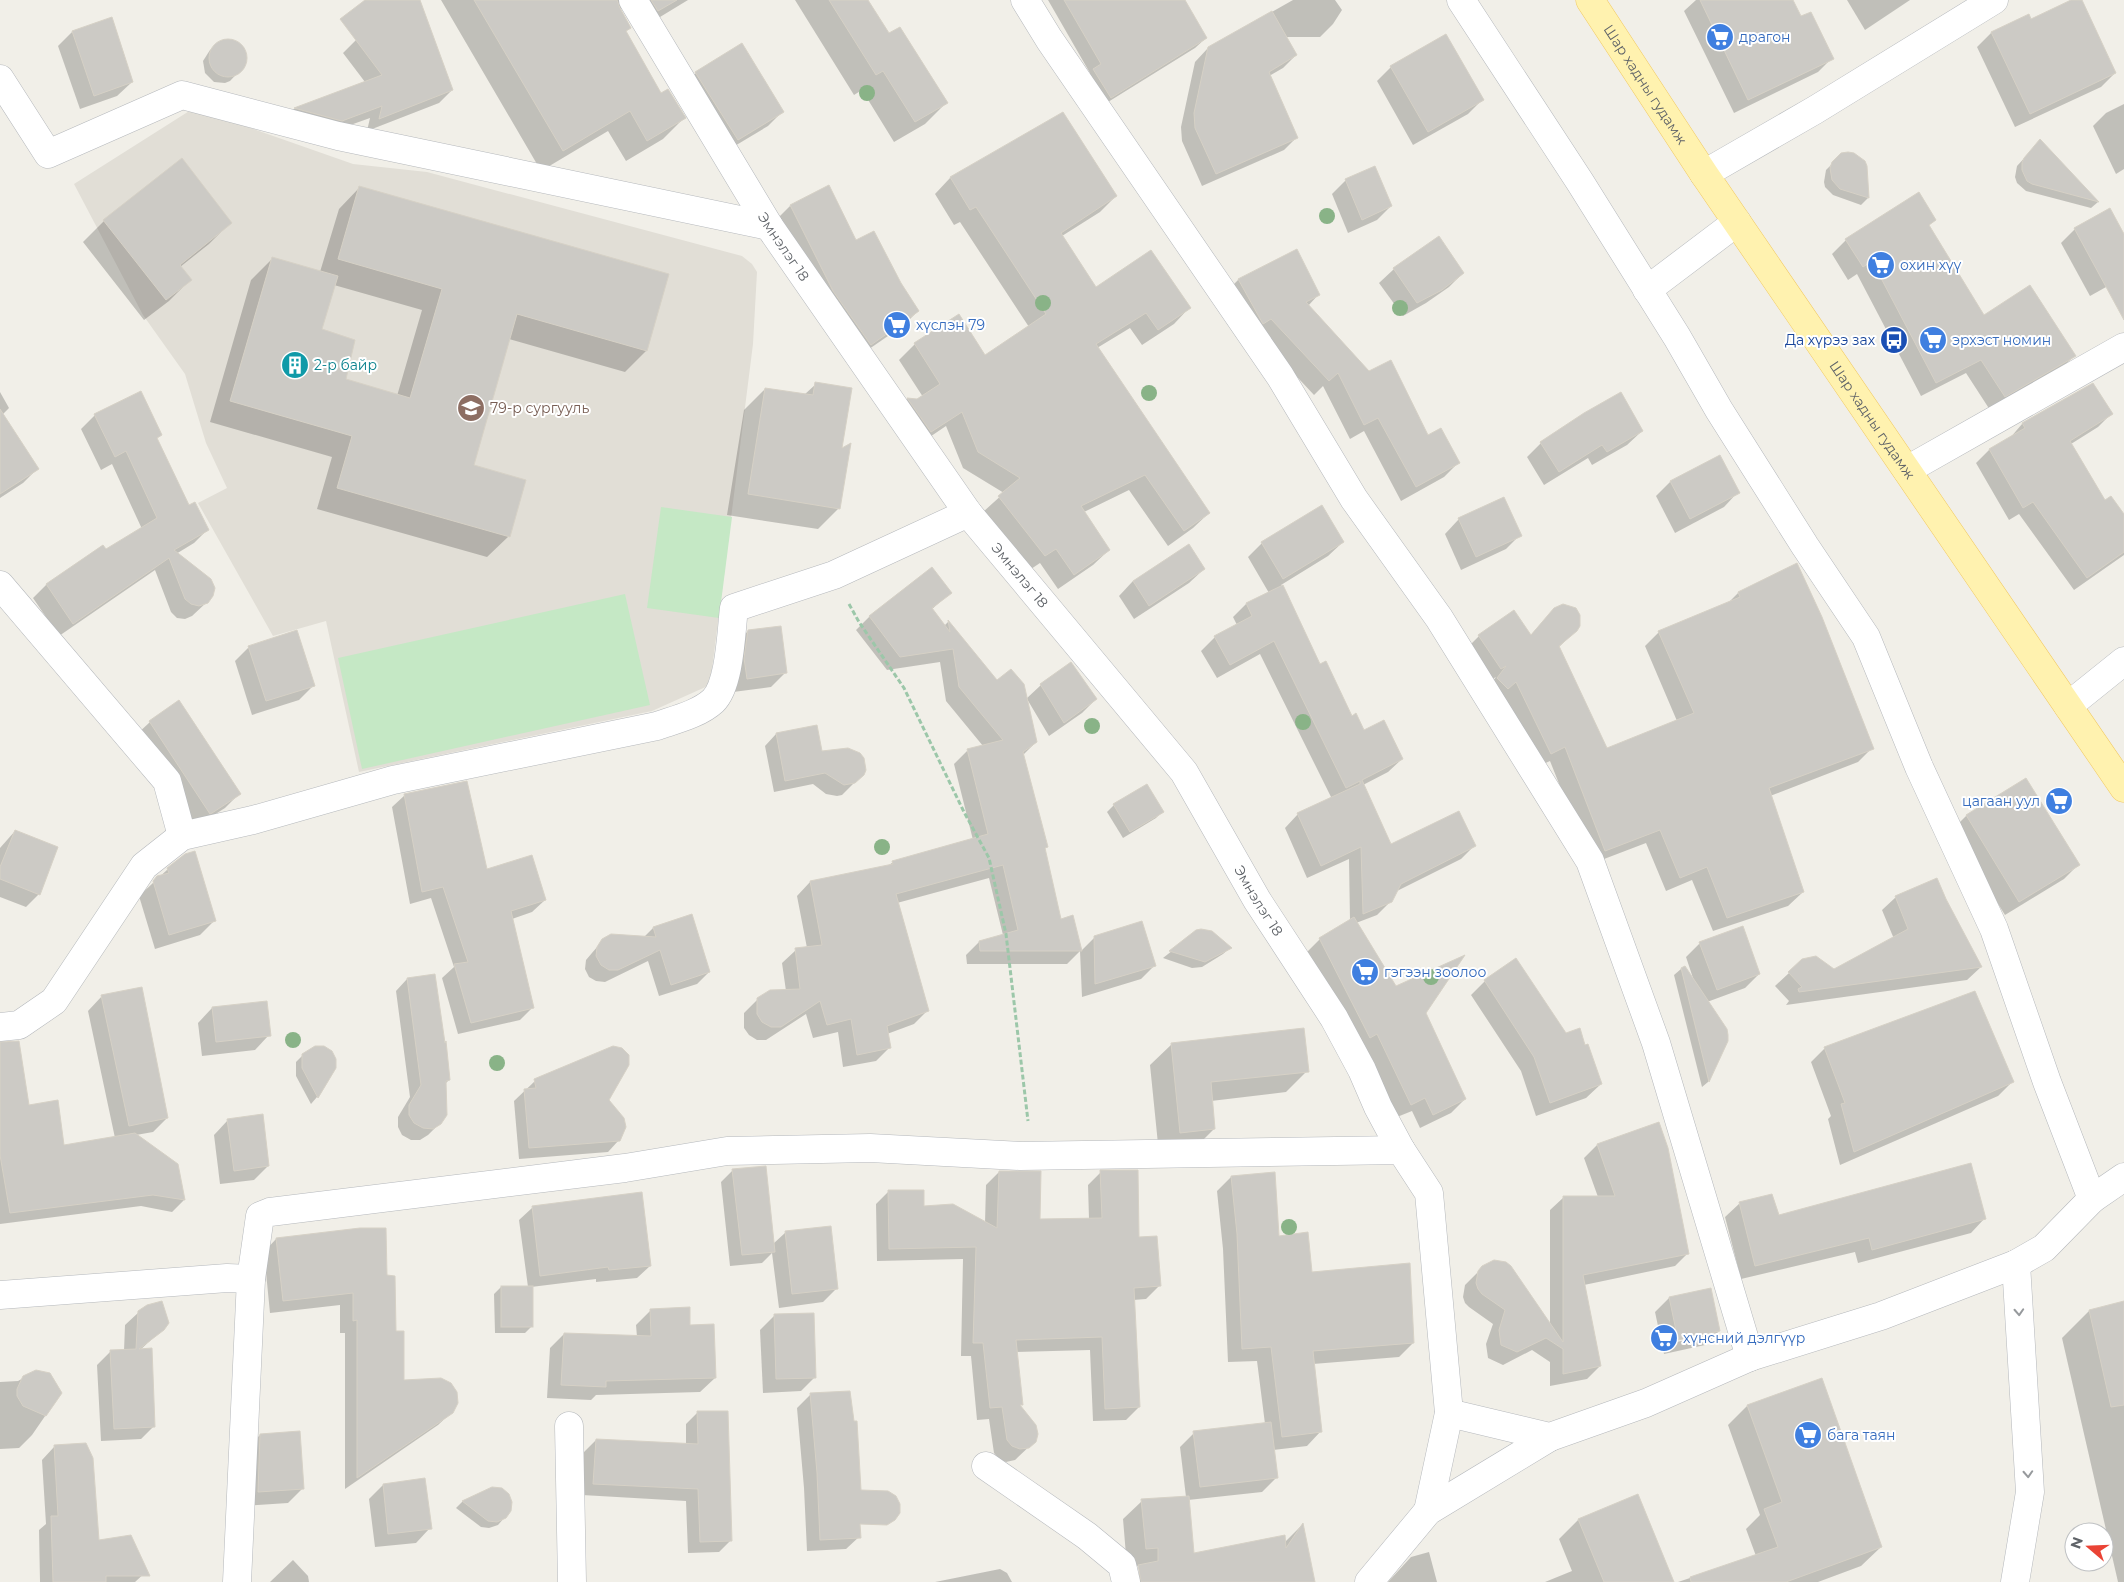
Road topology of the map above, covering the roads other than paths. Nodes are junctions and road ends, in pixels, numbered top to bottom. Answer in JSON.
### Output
{"nodes":[{"id":1,"x":633,"y":0,"type":"edge"},
{"id":2,"x":1025,"y":0,"type":"edge"},
{"id":3,"x":1461,"y":0,"type":"edge"},
{"id":4,"x":1590,"y":0,"type":"edge"},
{"id":5,"x":1994,"y":0,"type":"edge"},
{"id":6,"x":0,"y":79,"type":"edge"},
{"id":7,"x":1704,"y":174,"type":"junction"},
{"id":8,"x":1737,"y":222,"type":"junction"},
{"id":9,"x":768,"y":226,"type":"junction"},
{"id":10,"x":1647,"y":290,"type":"junction"},
{"id":11,"x":2124,"y":347,"type":"edge"},
{"id":12,"x":1907,"y":470,"type":"junction"},
{"id":13,"x":968,"y":513,"type":"junction"},
{"id":14,"x":0,"y":585,"type":"edge"},
{"id":15,"x":2124,"y":661,"type":"edge"},
{"id":16,"x":2068,"y":706,"type":"junction"},
{"id":17,"x":2124,"y":788,"type":"edge"},
{"id":18,"x":182,"y":836,"type":"junction"},
{"id":19,"x":0,"y":1027,"type":"edge"},
{"id":20,"x":1401,"y":1150,"type":"junction"},
{"id":21,"x":2124,"y":1178,"type":"edge"},
{"id":22,"x":2092,"y":1199,"type":"junction"},
{"id":23,"x":2016,"y":1264,"type":"junction"},
{"id":24,"x":251,"y":1279,"type":"junction"},
{"id":25,"x":0,"y":1295,"type":"edge"},
{"id":26,"x":1750,"y":1357,"type":"junction"},
{"id":27,"x":1449,"y":1413,"type":"junction"},
{"id":28,"x":569,"y":1426,"type":"dead end"},
{"id":29,"x":1550,"y":1437,"type":"junction"},
{"id":30,"x":986,"y":1466,"type":"dead end"},
{"id":31,"x":1428,"y":1511,"type":"junction"},
{"id":32,"x":237,"y":1582,"type":"edge"},
{"id":33,"x":572,"y":1582,"type":"edge"},
{"id":34,"x":1126,"y":1582,"type":"edge"},
{"id":35,"x":1369,"y":1582,"type":"edge"},
{"id":36,"x":2015,"y":1582,"type":"edge"}],
"edges":[{"from":1,"to":9,"type":"street","name":"Эмнэлэг 18"},
{"from":2,"to":26,"type":"street"},
{"from":3,"to":10,"type":"street"},
{"from":4,"to":7,"type":"main road","name":"Шар хадны гудамж"},
{"from":5,"to":7,"type":"street"},
{"from":6,"to":9,"type":"street"},
{"from":7,"to":8,"type":"main road","name":"Шар хадны гудамж"},
{"from":8,"to":10,"type":"street"},
{"from":8,"to":12,"type":"main road","name":"Шар хадны гудамж"},
{"from":9,"to":13,"type":"street","name":"Эмнэлэг 18"},
{"from":10,"to":22,"type":"street"},
{"from":11,"to":12,"type":"street"},
{"from":12,"to":16,"type":"main road","name":"Шар хадны гудамж"},
{"from":13,"to":18,"type":"street"},
{"from":13,"to":20,"type":"street","name":"Эмнэлэг 18"},
{"from":14,"to":18,"type":"street"},
{"from":15,"to":16,"type":"street"},
{"from":16,"to":17,"type":"main road","name":"Шар хадны гудамж"},
{"from":18,"to":19,"type":"street"},
{"from":20,"to":24,"type":"street"},
{"from":20,"to":27,"type":"street","name":"Эмнэлэг 18"},
{"from":21,"to":22,"type":"street"},
{"from":22,"to":23,"type":"street"},
{"from":23,"to":26,"type":"street"},
{"from":23,"to":36,"type":"street","one_way":true},
{"from":24,"to":25,"type":"street"},
{"from":24,"to":32,"type":"street"},
{"from":26,"to":29,"type":"street"},
{"from":27,"to":29,"type":"street"},
{"from":27,"to":31,"type":"street","name":"Эмнэлэг 18"},
{"from":28,"to":33,"type":"street"},
{"from":29,"to":31,"type":"street"},
{"from":30,"to":34,"type":"street"},
{"from":31,"to":35,"type":"street"}]}
